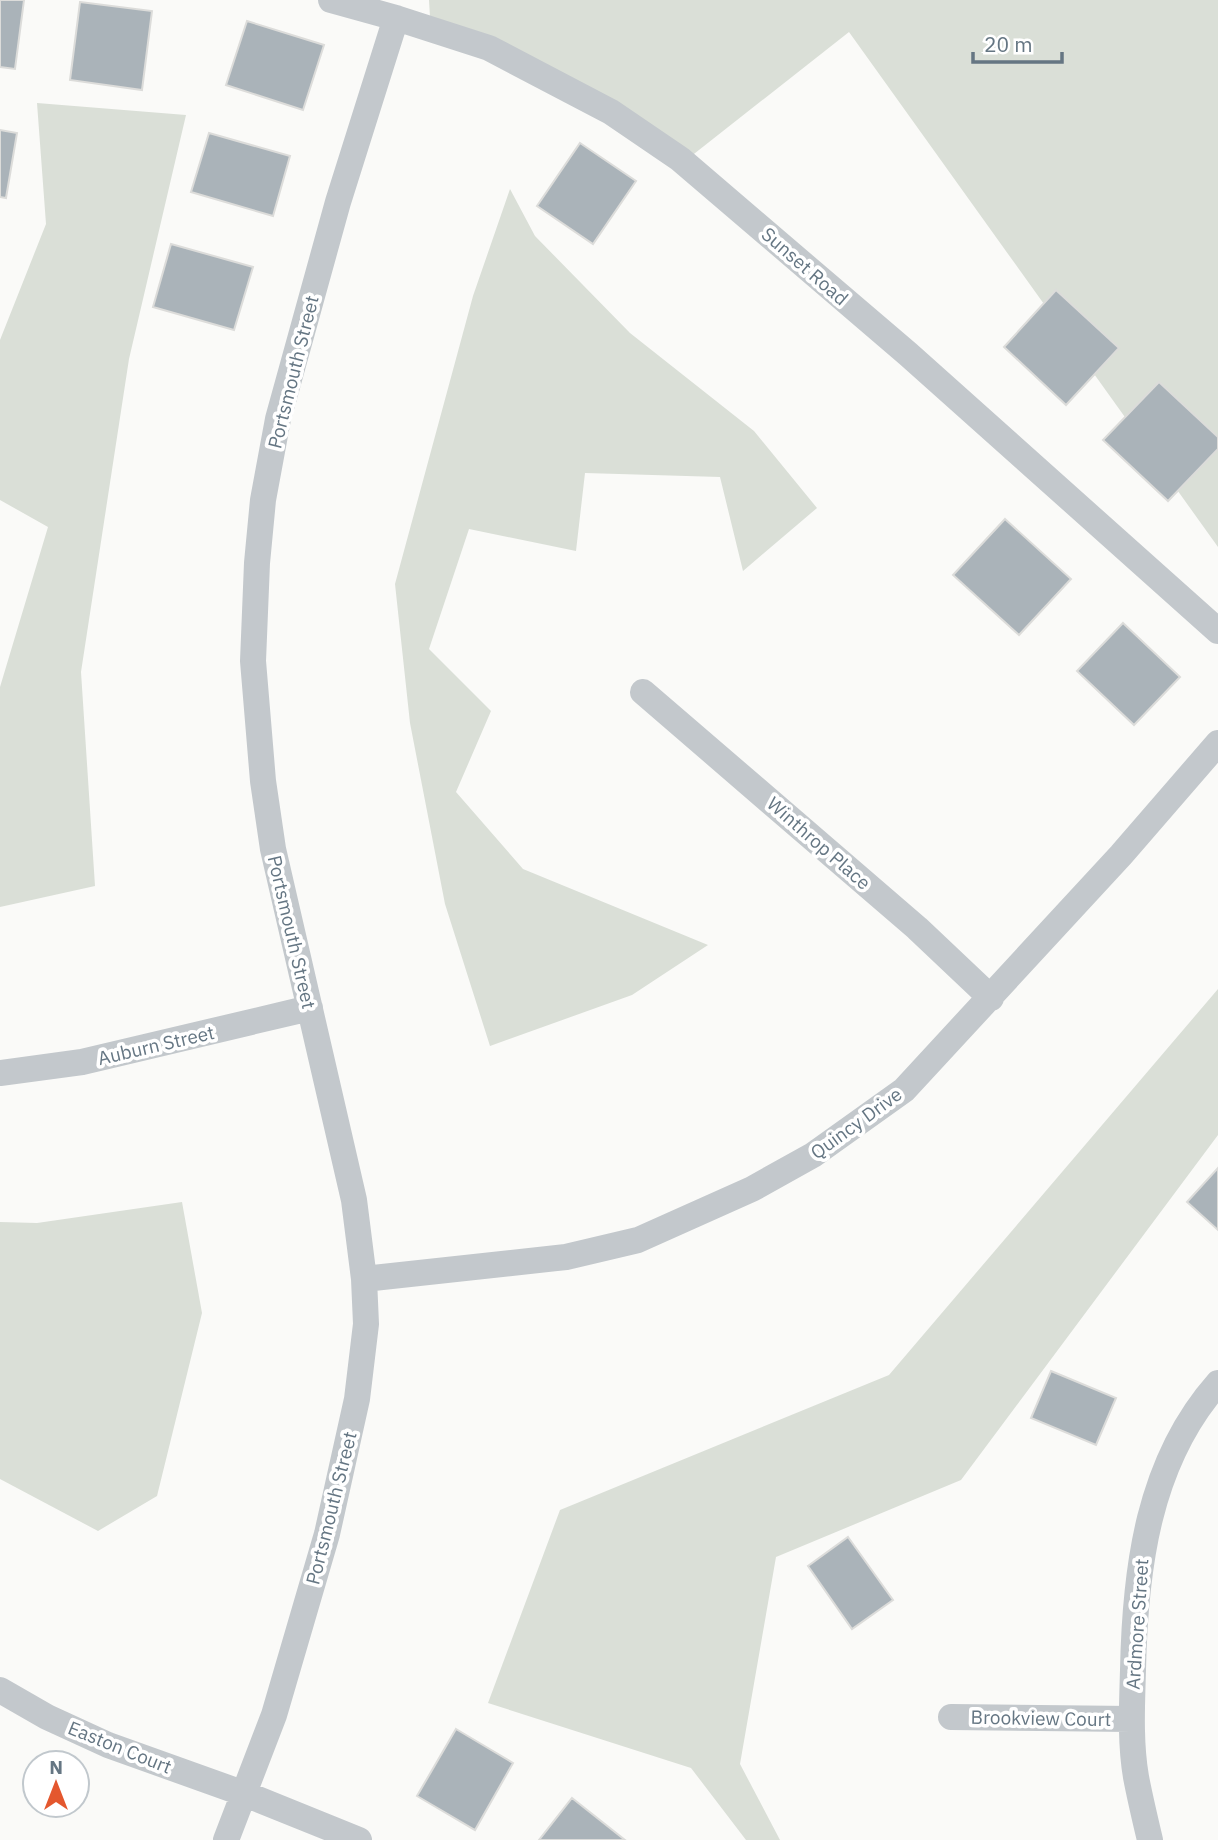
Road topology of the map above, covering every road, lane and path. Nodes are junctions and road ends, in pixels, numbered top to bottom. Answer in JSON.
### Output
{"nodes":[{"id":1,"x":331,"y":0,"type":"edge"},
{"id":2,"x":396,"y":18,"type":"junction"},
{"id":3,"x":1218,"y":631,"type":"edge"},
{"id":4,"x":643,"y":692,"type":"dead end"},
{"id":5,"x":1218,"y":743,"type":"edge"},
{"id":6,"x":991,"y":998,"type":"junction"},
{"id":7,"x":310,"y":1008,"type":"junction"},
{"id":8,"x":0,"y":1073,"type":"edge"},
{"id":9,"x":364,"y":1279,"type":"junction"},
{"id":10,"x":1218,"y":1383,"type":"edge"},
{"id":11,"x":0,"y":1690,"type":"edge"},
{"id":12,"x":951,"y":1717,"type":"dead end"},
{"id":13,"x":1131,"y":1719,"type":"junction"},
{"id":14,"x":245,"y":1794,"type":"junction"},
{"id":15,"x":226,"y":1840,"type":"edge"},
{"id":16,"x":359,"y":1840,"type":"edge"},
{"id":17,"x":1150,"y":1840,"type":"edge"}],
"edges":[{"from":1,"to":2,"type":"street","name":"Sunset Road"},
{"from":2,"to":3,"type":"street","name":"Sunset Road"},
{"from":2,"to":7,"type":"street","name":"Portsmouth Street"},
{"from":4,"to":6,"type":"street","name":"Winthrop Place"},
{"from":5,"to":6,"type":"street","name":"Quincy Drive"},
{"from":6,"to":9,"type":"street","name":"Quincy Drive"},
{"from":7,"to":8,"type":"street","name":"Auburn Street"},
{"from":7,"to":9,"type":"street","name":"Portsmouth Street"},
{"from":9,"to":14,"type":"street","name":"Portsmouth Street"},
{"from":10,"to":13,"type":"street","name":"Ardmore Street"},
{"from":11,"to":14,"type":"street","name":"Easton Court"},
{"from":12,"to":13,"type":"street","name":"Brookview Court"},
{"from":13,"to":17,"type":"street","name":"Ardmore Street"},
{"from":14,"to":15,"type":"street","name":"Portsmouth Street"},
{"from":14,"to":16,"type":"street","name":"Easton Court"}]}
